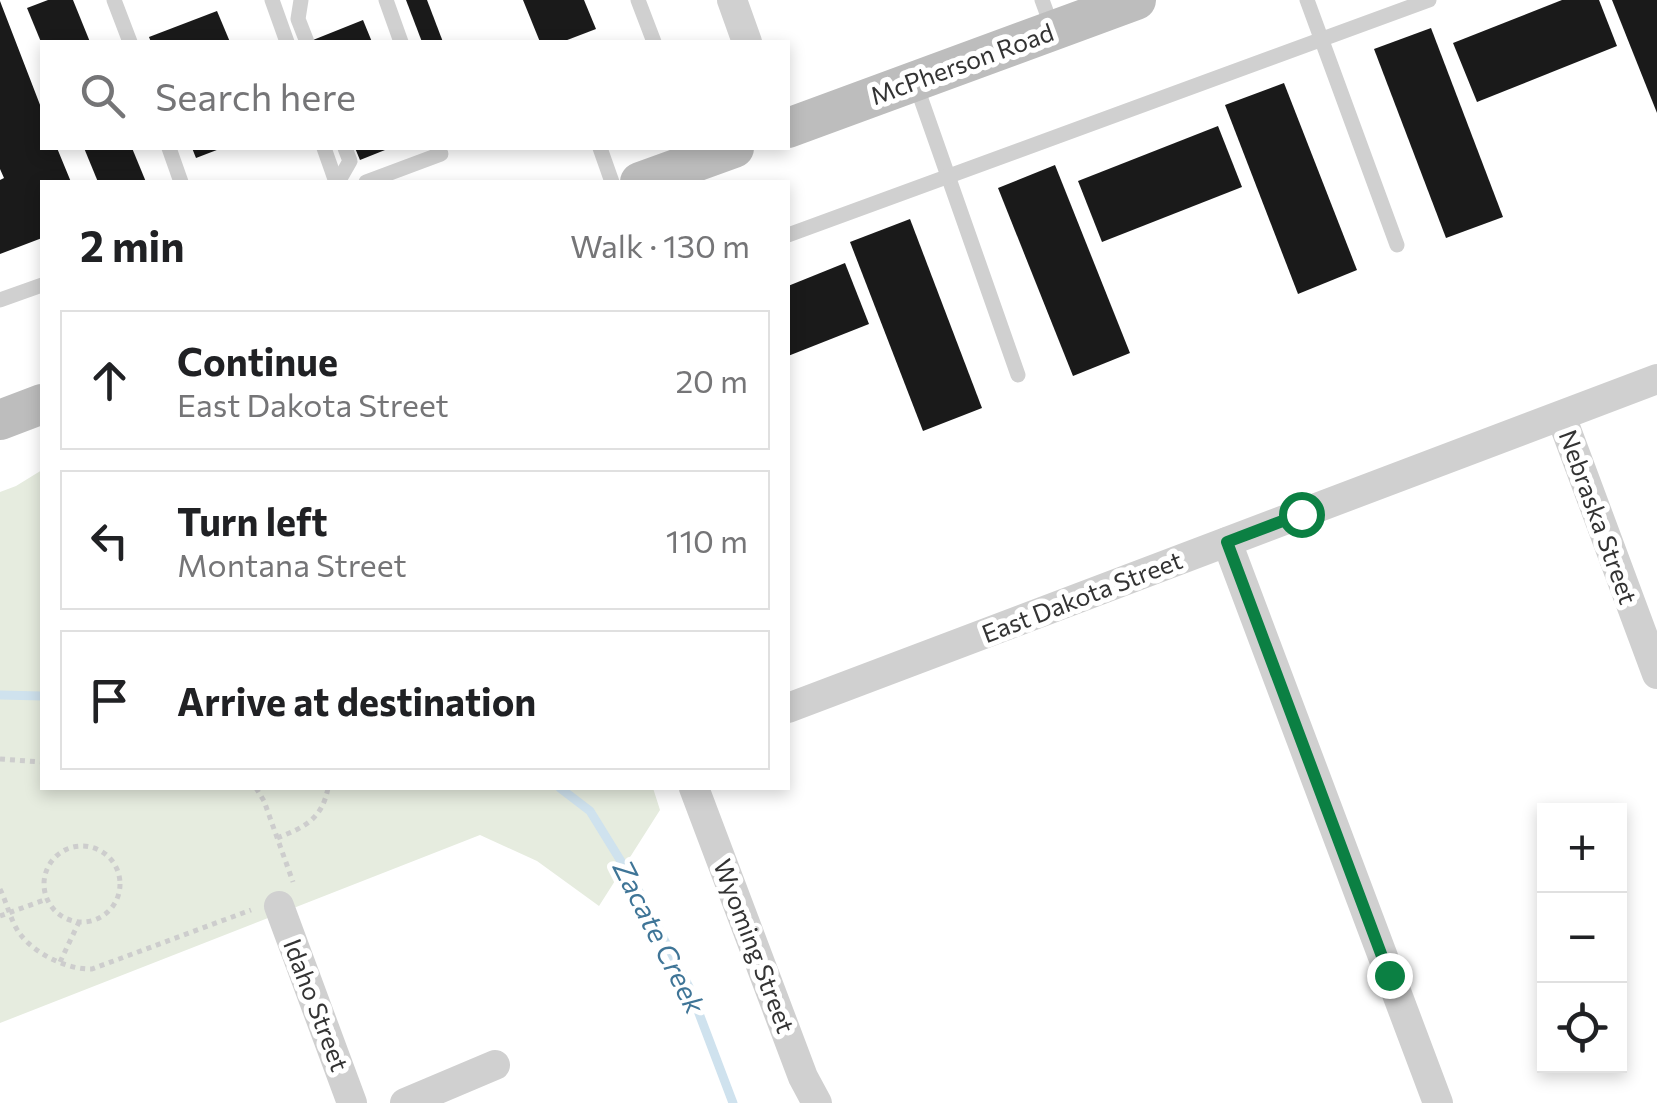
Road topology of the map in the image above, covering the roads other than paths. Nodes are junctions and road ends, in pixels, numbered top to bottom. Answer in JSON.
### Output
{"nodes":[{"id":1,"x":114,"y":0,"type":"edge"},
{"id":2,"x":272,"y":0,"type":"edge"},
{"id":3,"x":300,"y":0,"type":"edge"},
{"id":4,"x":386,"y":0,"type":"edge"},
{"id":5,"x":638,"y":0,"type":"edge"},
{"id":6,"x":732,"y":0,"type":"edge"},
{"id":7,"x":1136,"y":0,"type":"edge"},
{"id":8,"x":1307,"y":0,"type":"edge"},
{"id":9,"x":1429,"y":0,"type":"edge"},
{"id":10,"x":1048,"y":15,"type":"edge"},
{"id":11,"x":129,"y":40,"type":"edge"},
{"id":12,"x":286,"y":40,"type":"edge"},
{"id":13,"x":305,"y":40,"type":"edge"},
{"id":14,"x":400,"y":40,"type":"edge"},
{"id":15,"x":653,"y":40,"type":"edge"},
{"id":16,"x":746,"y":40,"type":"edge"},
{"id":17,"x":1321,"y":40,"type":"junction"},
{"id":18,"x":914,"y":81,"type":"junction"},
{"id":19,"x":790,"y":127,"type":"edge"},
{"id":20,"x":169,"y":150,"type":"edge"},
{"id":21,"x":325,"y":150,"type":"edge"},
{"id":22,"x":346,"y":150,"type":"edge"},
{"id":23,"x":439,"y":150,"type":"edge"},
{"id":24,"x":601,"y":150,"type":"edge"},
{"id":25,"x":728,"y":150,"type":"edge"},
{"id":26,"x":948,"y":176,"type":"junction"},
{"id":27,"x":181,"y":180,"type":"edge"},
{"id":28,"x":336,"y":180,"type":"edge"},
{"id":29,"x":338,"y":180,"type":"edge"},
{"id":30,"x":371,"y":180,"type":"edge"},
{"id":31,"x":611,"y":180,"type":"edge"},
{"id":32,"x":646,"y":180,"type":"edge"},
{"id":33,"x":790,"y":234,"type":"edge"},
{"id":34,"x":1397,"y":245,"type":"dead end"},
{"id":35,"x":40,"y":285,"type":"edge"},
{"id":36,"x":0,"y":300,"type":"edge"},
{"id":37,"x":1018,"y":375,"type":"dead end"},
{"id":38,"x":1657,"y":380,"type":"edge"},
{"id":39,"x":40,"y":405,"type":"edge"},
{"id":40,"x":1561,"y":416,"type":"junction"},
{"id":41,"x":0,"y":420,"type":"edge"},
{"id":42,"x":1227,"y":542,"type":"junction"},
{"id":43,"x":1657,"y":674,"type":"edge"},
{"id":44,"x":790,"y":707,"type":"edge"},
{"id":45,"x":695,"y":790,"type":"edge"},
{"id":46,"x":279,"y":902,"type":"road end"},
{"id":47,"x":495,"y":1064,"type":"dead end"},
{"id":48,"x":352,"y":1103,"type":"edge"},
{"id":49,"x":405,"y":1103,"type":"edge"},
{"id":50,"x":817,"y":1103,"type":"edge"},
{"id":51,"x":1438,"y":1103,"type":"edge"}],
"edges":[{"from":1,"to":11,"type":"lane"},
{"from":2,"to":12,"type":"lane"},
{"from":3,"to":13,"type":"lane"},
{"from":4,"to":14,"type":"lane"},
{"from":5,"to":15,"type":"lane"},
{"from":6,"to":16,"type":"street"},
{"from":7,"to":10,"type":"main road","name":"McPherson Road"},
{"from":8,"to":17,"type":"lane"},
{"from":9,"to":17,"type":"lane"},
{"from":10,"to":18,"type":"main road","name":"McPherson Road"},
{"from":17,"to":26,"type":"lane"},
{"from":17,"to":34,"type":"lane"},
{"from":18,"to":19,"type":"main road","name":"McPherson Road"},
{"from":18,"to":26,"type":"lane"},
{"from":20,"to":27,"type":"lane"},
{"from":21,"to":28,"type":"lane"},
{"from":22,"to":29,"type":"lane"},
{"from":23,"to":30,"type":"lane"},
{"from":24,"to":31,"type":"lane"},
{"from":25,"to":32,"type":"main road"},
{"from":26,"to":33,"type":"lane"},
{"from":26,"to":37,"type":"lane"},
{"from":35,"to":36,"type":"lane"},
{"from":38,"to":40,"type":"street","name":"East Dakota Street"},
{"from":39,"to":41,"type":"main road"},
{"from":40,"to":42,"type":"street","name":"East Dakota Street"},
{"from":40,"to":43,"type":"street","name":"Nebraska Street"},
{"from":42,"to":44,"type":"street","name":"East Dakota Street"},
{"from":42,"to":51,"type":"street"},
{"from":45,"to":50,"type":"street","name":"Wyoming Street"},
{"from":46,"to":48,"type":"street","name":"Idaho Street"},
{"from":47,"to":49,"type":"street"}]}
